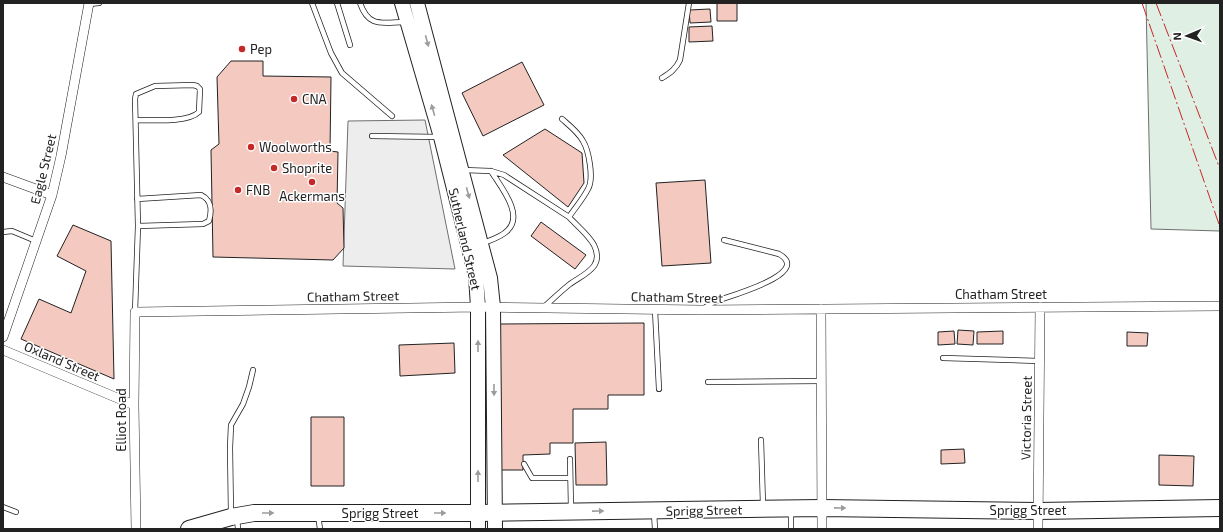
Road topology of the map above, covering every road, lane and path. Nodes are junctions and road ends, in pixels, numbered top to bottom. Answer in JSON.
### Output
{"nodes":[{"id":1,"x":98,"y":3,"type":"edge"},
{"id":2,"x":312,"y":3,"type":"edge"},
{"id":3,"x":337,"y":3,"type":"edge"},
{"id":4,"x":360,"y":3,"type":"edge"},
{"id":5,"x":402,"y":3,"type":"edge"},
{"id":6,"x":417,"y":3,"type":"edge"},
{"id":7,"x":689,"y":3,"type":"edge"},
{"id":8,"x":89,"y":4,"type":"edge"},
{"id":9,"x":407,"y":22,"type":"junction"},
{"id":10,"x":350,"y":45,"type":"dead end"},
{"id":11,"x":662,"y":78,"type":"dead end"},
{"id":12,"x":392,"y":116,"type":"dead end"},
{"id":13,"x":562,"y":118,"type":"dead end"},
{"id":14,"x":136,"y":120,"type":"junction"},
{"id":15,"x":372,"y":136,"type":"dead end"},
{"id":16,"x":447,"y":137,"type":"junction"},
{"id":17,"x":455,"y":170,"type":"junction"},
{"id":18,"x":491,"y":172,"type":"junction"},
{"id":19,"x":3,"y":177,"type":"edge"},
{"id":20,"x":52,"y":195,"type":"junction"},
{"id":21,"x":138,"y":199,"type":"junction"},
{"id":22,"x":569,"y":217,"type":"junction"},
{"id":23,"x":138,"y":226,"type":"junction"},
{"id":24,"x":3,"y":232,"type":"edge"},
{"id":25,"x":724,"y":240,"type":"dead end"},
{"id":26,"x":36,"y":241,"type":"junction"},
{"id":27,"x":481,"y":244,"type":"junction"},
{"id":28,"x":1220,"y":306,"type":"edge"},
{"id":29,"x":478,"y":307,"type":"junction"},
{"id":30,"x":494,"y":307,"type":"junction"},
{"id":31,"x":1040,"y":307,"type":"junction"},
{"id":32,"x":543,"y":308,"type":"junction"},
{"id":33,"x":821,"y":309,"type":"junction"},
{"id":34,"x":654,"y":310,"type":"junction"},
{"id":35,"x":702,"y":310,"type":"junction"},
{"id":36,"x":135,"y":312,"type":"junction"},
{"id":37,"x":3,"y":336,"type":"edge"},
{"id":38,"x":3,"y":350,"type":"edge"},
{"id":39,"x":943,"y":358,"type":"dead end"},
{"id":40,"x":1039,"y":361,"type":"junction"},
{"id":41,"x":253,"y":370,"type":"dead end"},
{"id":42,"x":821,"y":381,"type":"junction"},
{"id":43,"x":708,"y":382,"type":"dead end"},
{"id":44,"x":659,"y":389,"type":"dead end"},
{"id":45,"x":134,"y":405,"type":"junction"},
{"id":46,"x":761,"y":440,"type":"dead end"},
{"id":47,"x":570,"y":459,"type":"dead end"},
{"id":48,"x":524,"y":464,"type":"dead end"},
{"id":49,"x":570,"y":478,"type":"junction"},
{"id":50,"x":3,"y":507,"type":"edge"},
{"id":51,"x":822,"y":508,"type":"junction"},
{"id":52,"x":1220,"y":508,"type":"edge"},
{"id":53,"x":764,"y":509,"type":"junction"},
{"id":54,"x":790,"y":509,"type":"junction"},
{"id":55,"x":654,"y":511,"type":"junction"},
{"id":56,"x":1038,"y":511,"type":"junction"},
{"id":57,"x":16,"y":512,"type":"dead end"},
{"id":58,"x":571,"y":512,"type":"junction"},
{"id":59,"x":318,"y":513,"type":"junction"},
{"id":60,"x":478,"y":513,"type":"junction"},
{"id":61,"x":495,"y":513,"type":"junction"},
{"id":62,"x":236,"y":521,"type":"edge"},
{"id":63,"x":136,"y":529,"type":"edge"},
{"id":64,"x":189,"y":529,"type":"edge"},
{"id":65,"x":320,"y":529,"type":"edge"},
{"id":66,"x":478,"y":529,"type":"edge"},
{"id":67,"x":495,"y":529,"type":"edge"},
{"id":68,"x":655,"y":529,"type":"edge"},
{"id":69,"x":791,"y":529,"type":"edge"},
{"id":70,"x":822,"y":529,"type":"edge"},
{"id":71,"x":1038,"y":529,"type":"edge"}],
"edges":[{"from":1,"to":8,"type":"lane"},
{"from":2,"to":12,"type":"lane"},
{"from":3,"to":10,"type":"lane"},
{"from":4,"to":9,"type":"lane"},
{"from":5,"to":9,"type":"main road","name":"Sutherland Street"},
{"from":6,"to":16,"type":"main road","name":"Sutherland Street","one_way":true},
{"from":7,"to":11,"type":"lane"},
{"from":8,"to":20,"type":"street","name":"Eagle Street"},
{"from":16,"to":9,"type":"main road","name":"Sutherland Street","one_way":true},
{"from":13,"to":22,"type":"lane"},
{"from":14,"to":14,"type":"lane"},
{"from":14,"to":21,"type":"lane"},
{"from":15,"to":16,"type":"lane"},
{"from":16,"to":17,"type":"main road","name":"Sutherland Street"},
{"from":17,"to":18,"type":"lane"},
{"from":17,"to":27,"type":"main road","name":"Sutherland Street","one_way":true},
{"from":17,"to":29,"type":"main road","name":"Sutherland Street"},
{"from":18,"to":22,"type":"lane"},
{"from":18,"to":27,"type":"lane"},
{"from":19,"to":20,"type":"street"},
{"from":20,"to":26,"type":"street","name":"Eagle Street"},
{"from":21,"to":23,"type":"lane"},
{"from":21,"to":23,"type":"lane"},
{"from":22,"to":32,"type":"lane"},
{"from":23,"to":36,"type":"lane"},
{"from":24,"to":26,"type":"lane"},
{"from":25,"to":35,"type":"lane"},
{"from":26,"to":37,"type":"street","name":"Eagle Street"},
{"from":27,"to":30,"type":"main road","name":"Sutherland Street"},
{"from":28,"to":31,"type":"street","name":"Chatham Street"},
{"from":29,"to":30,"type":"street","name":"Chatham Street"},
{"from":29,"to":36,"type":"street","name":"Chatham Street"},
{"from":60,"to":29,"type":"main road","name":"Sutherland Street","one_way":true},
{"from":30,"to":32,"type":"street","name":"Chatham Street"},
{"from":30,"to":61,"type":"main road","name":"Sutherland Street","one_way":true},
{"from":31,"to":33,"type":"street","name":"Chatham Street"},
{"from":31,"to":40,"type":"street","name":"Victoria Street"},
{"from":32,"to":34,"type":"street","name":"Chatham Street"},
{"from":33,"to":35,"type":"street","name":"Chatham Street"},
{"from":33,"to":42,"type":"street"},
{"from":34,"to":35,"type":"street","name":"Chatham Street"},
{"from":34,"to":44,"type":"lane"},
{"from":36,"to":45,"type":"street","name":"Elliot Road"},
{"from":38,"to":45,"type":"street","name":"Oxland Street"},
{"from":39,"to":40,"type":"lane"},
{"from":40,"to":56,"type":"street","name":"Victoria Street"},
{"from":41,"to":62,"type":"lane"},
{"from":42,"to":43,"type":"lane"},
{"from":42,"to":51,"type":"street"},
{"from":45,"to":63,"type":"street","name":"Elliot Road"},
{"from":46,"to":53,"type":"lane"},
{"from":47,"to":49,"type":"lane"},
{"from":48,"to":49,"type":"lane"},
{"from":49,"to":58,"type":"lane"},
{"from":50,"to":57,"type":"lane"},
{"from":51,"to":54,"type":"highway","name":"Sprigg Street"},
{"from":51,"to":56,"type":"highway","name":"Sprigg Street","one_way":true},
{"from":51,"to":70,"type":"street"},
{"from":52,"to":56,"type":"highway","name":"Sprigg Street"},
{"from":53,"to":54,"type":"highway","name":"Sprigg Street"},
{"from":53,"to":55,"type":"highway","name":"Sprigg Street"},
{"from":54,"to":69,"type":"lane"},
{"from":58,"to":55,"type":"highway","name":"Sprigg Street","one_way":true},
{"from":55,"to":68,"type":"lane"},
{"from":56,"to":71,"type":"street","name":"Victoria Street"},
{"from":58,"to":61,"type":"highway","name":"Sprigg Street"},
{"from":59,"to":60,"type":"highway","name":"Sprigg Street","one_way":true},
{"from":62,"to":59,"type":"highway","name":"Sprigg Street","one_way":true},
{"from":59,"to":65,"type":"lane"},
{"from":60,"to":61,"type":"highway","name":"Sprigg Street"},
{"from":60,"to":66,"type":"main road","name":"Sutherland Street"},
{"from":61,"to":67,"type":"main road","name":"Sutherland Street"},
{"from":62,"to":64,"type":"highway","name":"Sprigg Street"}]}
